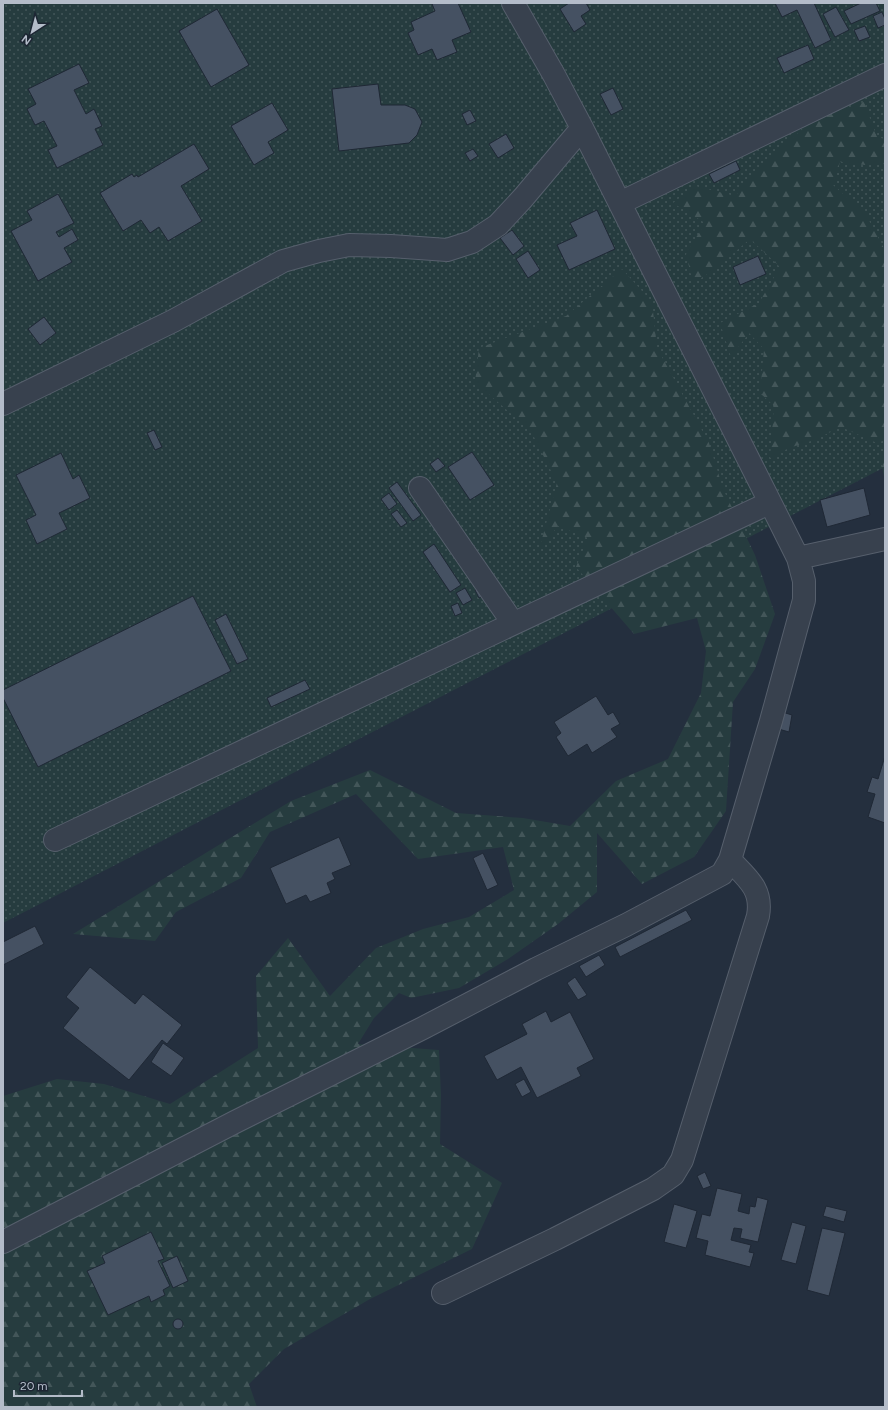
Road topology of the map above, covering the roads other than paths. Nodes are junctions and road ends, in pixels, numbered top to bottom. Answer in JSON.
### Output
{"nodes":[{"id":1,"x":513,"y":3,"type":"edge"},
{"id":2,"x":885,"y":75,"type":"edge"},
{"id":3,"x":582,"y":128,"type":"junction"},
{"id":4,"x":620,"y":203,"type":"junction"},
{"id":5,"x":3,"y":404,"type":"edge"},
{"id":6,"x":420,"y":488,"type":"dead end"},
{"id":7,"x":769,"y":503,"type":"junction"},
{"id":8,"x":885,"y":539,"type":"edge"},
{"id":9,"x":798,"y":558,"type":"junction"},
{"id":10,"x":513,"y":624,"type":"junction"},
{"id":11,"x":55,"y":840,"type":"dead end"},
{"id":12,"x":730,"y":860,"type":"junction"},
{"id":13,"x":3,"y":1242,"type":"edge"},
{"id":14,"x":443,"y":1294,"type":"dead end"}],
"edges":[{"from":1,"to":3,"type":"street"},
{"from":2,"to":4,"type":"street"},
{"from":3,"to":4,"type":"street"},
{"from":3,"to":5,"type":"street"},
{"from":4,"to":7,"type":"street"},
{"from":6,"to":10,"type":"street"},
{"from":7,"to":9,"type":"street"},
{"from":7,"to":10,"type":"street"},
{"from":8,"to":9,"type":"street"},
{"from":9,"to":12,"type":"street"},
{"from":10,"to":11,"type":"street"},
{"from":12,"to":13,"type":"street"},
{"from":12,"to":14,"type":"street"}]}
